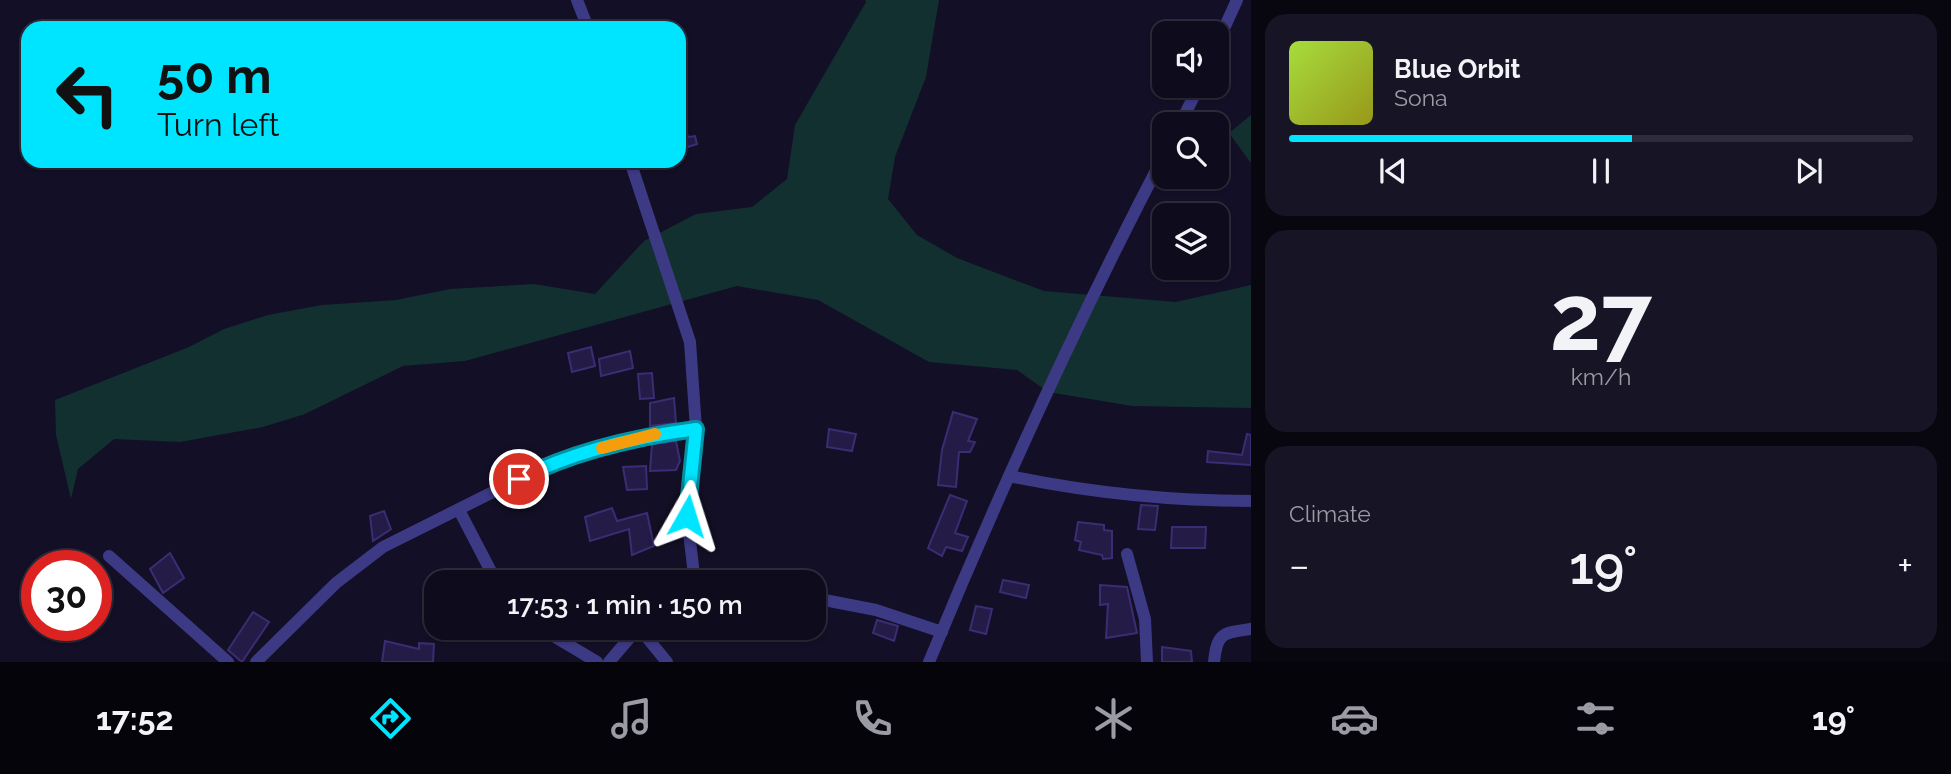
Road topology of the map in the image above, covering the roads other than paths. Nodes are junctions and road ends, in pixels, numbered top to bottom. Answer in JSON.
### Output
{"nodes":[{"id":1,"x":578,"y":0,"type":"edge"},
{"id":2,"x":1237,"y":0,"type":"edge"},
{"id":3,"x":586,"y":21,"type":"edge"},
{"id":4,"x":1227,"y":21,"type":"edge"},
{"id":5,"x":632,"y":168,"type":"edge"},
{"id":6,"x":1152,"y":178,"type":"edge"},
{"id":7,"x":696,"y":429,"type":"junction"},
{"id":8,"x":1009,"y":476,"type":"junction"},
{"id":9,"x":1251,"y":500,"type":"edge"},
{"id":10,"x":459,"y":510,"type":"junction"},
{"id":11,"x":1127,"y":554,"type":"dead end"},
{"id":12,"x":112,"y":558,"type":"edge"},
{"id":13,"x":490,"y":570,"type":"edge"},
{"id":14,"x":693,"y":570,"type":"edge"},
{"id":15,"x":826,"y":600,"type":"edge"},
{"id":16,"x":1251,"y":629,"type":"edge"},
{"id":17,"x":942,"y":632,"type":"junction"},
{"id":18,"x":560,"y":640,"type":"edge"},
{"id":19,"x":628,"y":640,"type":"edge"},
{"id":20,"x":648,"y":640,"type":"edge"},
{"id":21,"x":228,"y":662,"type":"edge"},
{"id":22,"x":256,"y":662,"type":"edge"},
{"id":23,"x":597,"y":662,"type":"edge"},
{"id":24,"x":609,"y":662,"type":"edge"},
{"id":25,"x":667,"y":662,"type":"edge"},
{"id":26,"x":929,"y":662,"type":"edge"},
{"id":27,"x":1147,"y":662,"type":"edge"},
{"id":28,"x":1214,"y":662,"type":"edge"}],
"edges":[{"from":1,"to":3,"type":"street"},
{"from":2,"to":4,"type":"street"},
{"from":5,"to":7,"type":"street"},
{"from":6,"to":8,"type":"street"},
{"from":7,"to":10,"type":"street"},
{"from":7,"to":14,"type":"street"},
{"from":8,"to":9,"type":"street"},
{"from":8,"to":17,"type":"street"},
{"from":10,"to":13,"type":"street"},
{"from":10,"to":22,"type":"street"},
{"from":11,"to":27,"type":"street"},
{"from":12,"to":21,"type":"street"},
{"from":15,"to":17,"type":"street"},
{"from":16,"to":28,"type":"street"},
{"from":17,"to":26,"type":"street"},
{"from":18,"to":23,"type":"street"},
{"from":19,"to":24,"type":"street"},
{"from":20,"to":25,"type":"street"}]}
